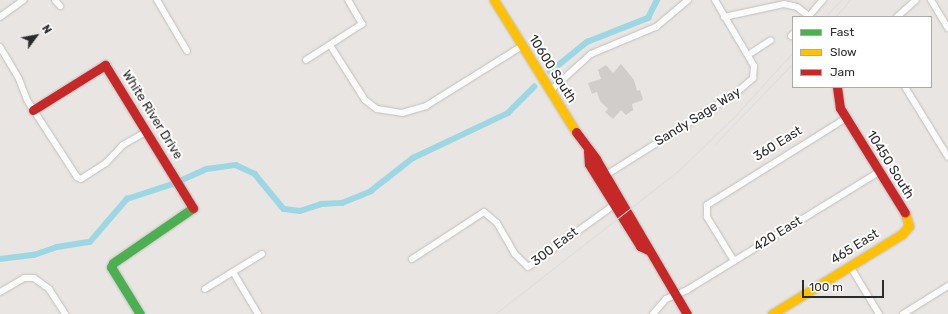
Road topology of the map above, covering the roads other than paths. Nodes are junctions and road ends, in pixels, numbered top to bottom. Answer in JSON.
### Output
{"nodes":[{"id":1,"x":23,"y":0,"type":"edge"},
{"id":2,"x":55,"y":0,"type":"edge"},
{"id":3,"x":157,"y":0,"type":"edge"},
{"id":4,"x":348,"y":0,"type":"edge"},
{"id":5,"x":494,"y":0,"type":"edge"},
{"id":6,"x":688,"y":0,"type":"edge"},
{"id":7,"x":715,"y":0,"type":"edge"},
{"id":8,"x":823,"y":0,"type":"edge"},
{"id":9,"x":916,"y":0,"type":"edge"},
{"id":10,"x":931,"y":0,"type":"edge"},
{"id":11,"x":60,"y":6,"type":"dead end"},
{"id":12,"x":807,"y":16,"type":"edge"},
{"id":13,"x":809,"y":16,"type":"edge"},
{"id":14,"x":898,"y":16,"type":"edge"},
{"id":15,"x":0,"y":17,"type":"edge"},
{"id":16,"x":724,"y":17,"type":"junction"},
{"id":17,"x":948,"y":28,"type":"edge"},
{"id":18,"x":771,"y":40,"type":"dead end"},
{"id":19,"x":330,"y":45,"type":"junction"},
{"id":20,"x":522,"y":46,"type":"junction"},
{"id":21,"x":0,"y":47,"type":"edge"},
{"id":22,"x":187,"y":51,"type":"dead end"},
{"id":23,"x":748,"y":55,"type":"junction"},
{"id":24,"x":306,"y":60,"type":"dead end"},
{"id":25,"x":837,"y":88,"type":"edge"},
{"id":26,"x":906,"y":88,"type":"edge"},
{"id":27,"x":550,"y":91,"type":"junction"},
{"id":28,"x":33,"y":110,"type":"junction"},
{"id":29,"x":846,"y":118,"type":"junction"},
{"id":30,"x":147,"y":131,"type":"junction"},
{"id":31,"x":588,"y":151,"type":"junction"},
{"id":32,"x":948,"y":157,"type":"edge"},
{"id":33,"x":879,"y":172,"type":"junction"},
{"id":34,"x":606,"y":174,"type":"junction"},
{"id":35,"x":614,"y":205,"type":"junction"},
{"id":36,"x":909,"y":226,"type":"joint"},
{"id":37,"x":648,"y":250,"type":"junction"},
{"id":38,"x":262,"y":254,"type":"dead end"},
{"id":39,"x":412,"y":259,"type":"dead end"},
{"id":40,"x":734,"y":261,"type":"junction"},
{"id":41,"x":850,"y":266,"type":"junction"},
{"id":42,"x":233,"y":272,"type":"junction"},
{"id":43,"x":948,"y":286,"type":"edge"},
{"id":44,"x":205,"y":289,"type":"dead end"},
{"id":45,"x":0,"y":292,"type":"edge"},
{"id":46,"x":676,"y":295,"type":"junction"},
{"id":47,"x":65,"y":314,"type":"edge"},
{"id":48,"x":140,"y":314,"type":"edge"},
{"id":49,"x":258,"y":314,"type":"edge"},
{"id":50,"x":653,"y":314,"type":"edge"},
{"id":51,"x":687,"y":314,"type":"edge"},
{"id":52,"x":772,"y":314,"type":"edge"},
{"id":53,"x":879,"y":314,"type":"edge"},
{"id":54,"x":903,"y":314,"type":"edge"}],
"edges":[{"from":1,"to":15,"type":"street"},
{"from":2,"to":11,"type":"street"},
{"from":3,"to":22,"type":"street"},
{"from":4,"to":19,"type":"street"},
{"from":5,"to":20,"type":"street","name":"10600 South"},
{"from":6,"to":27,"type":"street"},
{"from":7,"to":16,"type":"street","name":"Sandy Sage Way"},
{"from":8,"to":13,"type":"street"},
{"from":9,"to":14,"type":"street"},
{"from":10,"to":17,"type":"street"},
{"from":12,"to":16,"type":"street"},
{"from":16,"to":23,"type":"street","name":"Sandy Sage Way"},
{"from":18,"to":23,"type":"street"},
{"from":19,"to":20,"type":"street"},
{"from":19,"to":24,"type":"street"},
{"from":20,"to":27,"type":"street","name":"10600 South"},
{"from":21,"to":28,"type":"street"},
{"from":23,"to":34,"type":"street","name":"Sandy Sage Way"},
{"from":25,"to":29,"type":"street"},
{"from":26,"to":32,"type":"street"},
{"from":27,"to":31,"type":"street","name":"10600 South"},
{"from":28,"to":30,"type":"street","name":"White River Drive"},
{"from":28,"to":30,"type":"street"},
{"from":29,"to":33,"type":"street","name":"10450 South"},
{"from":29,"to":40,"type":"street","name":"360 East"},
{"from":30,"to":48,"type":"street","name":"White River Drive"},
{"from":31,"to":34,"type":"street","name":"10600 South"},
{"from":31,"to":35,"type":"street","name":"10600 South"},
{"from":33,"to":36,"type":"street","name":"10450 South"},
{"from":33,"to":40,"type":"street","name":"420 East"},
{"from":34,"to":37,"type":"street","name":"10600 South"},
{"from":35,"to":37,"type":"street","name":"10600 South"},
{"from":35,"to":39,"type":"street","name":"300 East"},
{"from":36,"to":41,"type":"street","name":"465 East"},
{"from":37,"to":46,"type":"street","name":"10600 South"},
{"from":38,"to":42,"type":"street"},
{"from":40,"to":46,"type":"street","name":"420 East"},
{"from":41,"to":52,"type":"street","name":"465 East"},
{"from":41,"to":53,"type":"street"},
{"from":42,"to":44,"type":"street"},
{"from":42,"to":49,"type":"street"},
{"from":43,"to":54,"type":"street"},
{"from":45,"to":47,"type":"street"},
{"from":46,"to":50,"type":"street","name":"420 East"},
{"from":46,"to":51,"type":"street","name":"10600 South"}]}
